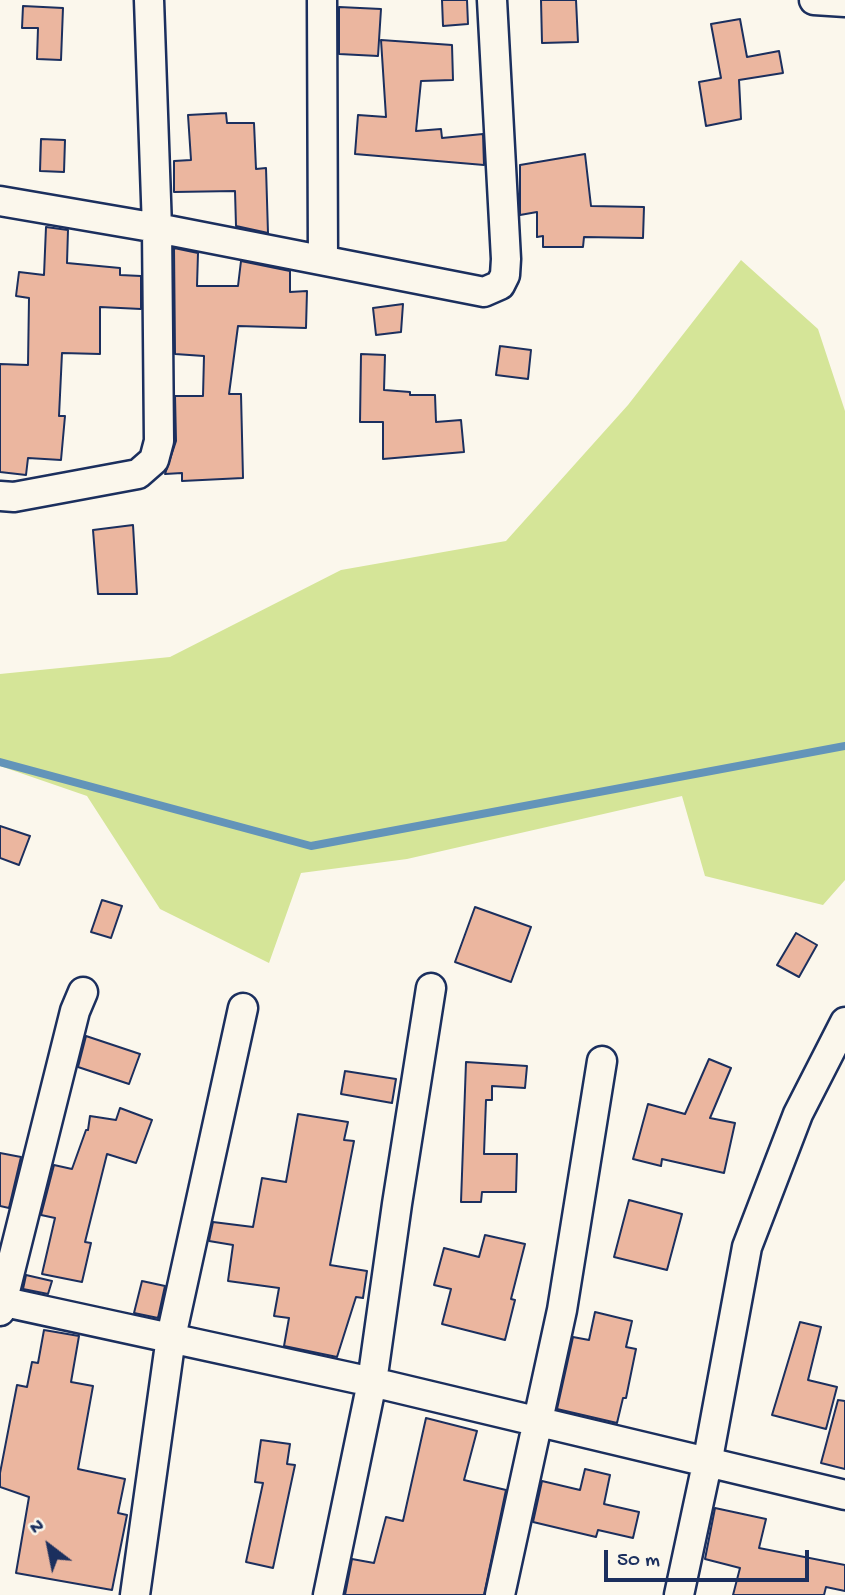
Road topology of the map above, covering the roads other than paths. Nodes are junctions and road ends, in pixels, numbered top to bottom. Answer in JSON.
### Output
{"nodes":[{"id":1,"x":149,"y":0,"type":"edge"},
{"id":2,"x":322,"y":0,"type":"edge"},
{"id":3,"x":492,"y":0,"type":"edge"},
{"id":4,"x":814,"y":0,"type":"edge"},
{"id":5,"x":820,"y":0,"type":"edge"},
{"id":6,"x":845,"y":2,"type":"edge"},
{"id":7,"x":0,"y":201,"type":"edge"},
{"id":8,"x":157,"y":228,"type":"junction"},
{"id":9,"x":323,"y":260,"type":"junction"},
{"id":10,"x":0,"y":496,"type":"edge"},
{"id":11,"x":431,"y":988,"type":"dead end"},
{"id":12,"x":83,"y":992,"type":"dead end"},
{"id":13,"x":243,"y":1008,"type":"dead end"},
{"id":14,"x":845,"y":1022,"type":"edge"},
{"id":15,"x":602,"y":1060,"type":"dead end"},
{"id":16,"x":0,"y":1304,"type":"edge"},
{"id":17,"x":171,"y":1337,"type":"junction"},
{"id":18,"x":372,"y":1382,"type":"junction"},
{"id":19,"x":539,"y":1422,"type":"junction"},
{"id":20,"x":707,"y":1464,"type":"junction"},
{"id":21,"x":845,"y":1495,"type":"edge"},
{"id":22,"x":135,"y":1595,"type":"edge"},
{"id":23,"x":328,"y":1595,"type":"edge"},
{"id":24,"x":500,"y":1595,"type":"edge"},
{"id":25,"x":679,"y":1595,"type":"edge"}],
"edges":[{"from":1,"to":8,"type":"street"},
{"from":2,"to":9,"type":"street"},
{"from":3,"to":9,"type":"street"},
{"from":4,"to":5,"type":"street"},
{"from":5,"to":6,"type":"street"},
{"from":7,"to":8,"type":"street"},
{"from":8,"to":9,"type":"street"},
{"from":8,"to":10,"type":"street"},
{"from":11,"to":18,"type":"street"},
{"from":12,"to":16,"type":"street"},
{"from":13,"to":17,"type":"street"},
{"from":14,"to":20,"type":"street"},
{"from":15,"to":19,"type":"street"},
{"from":16,"to":17,"type":"street"},
{"from":17,"to":18,"type":"street"},
{"from":17,"to":22,"type":"street"},
{"from":18,"to":19,"type":"street"},
{"from":18,"to":23,"type":"street"},
{"from":19,"to":20,"type":"street"},
{"from":19,"to":24,"type":"street"},
{"from":20,"to":21,"type":"street"},
{"from":20,"to":25,"type":"street"}]}
